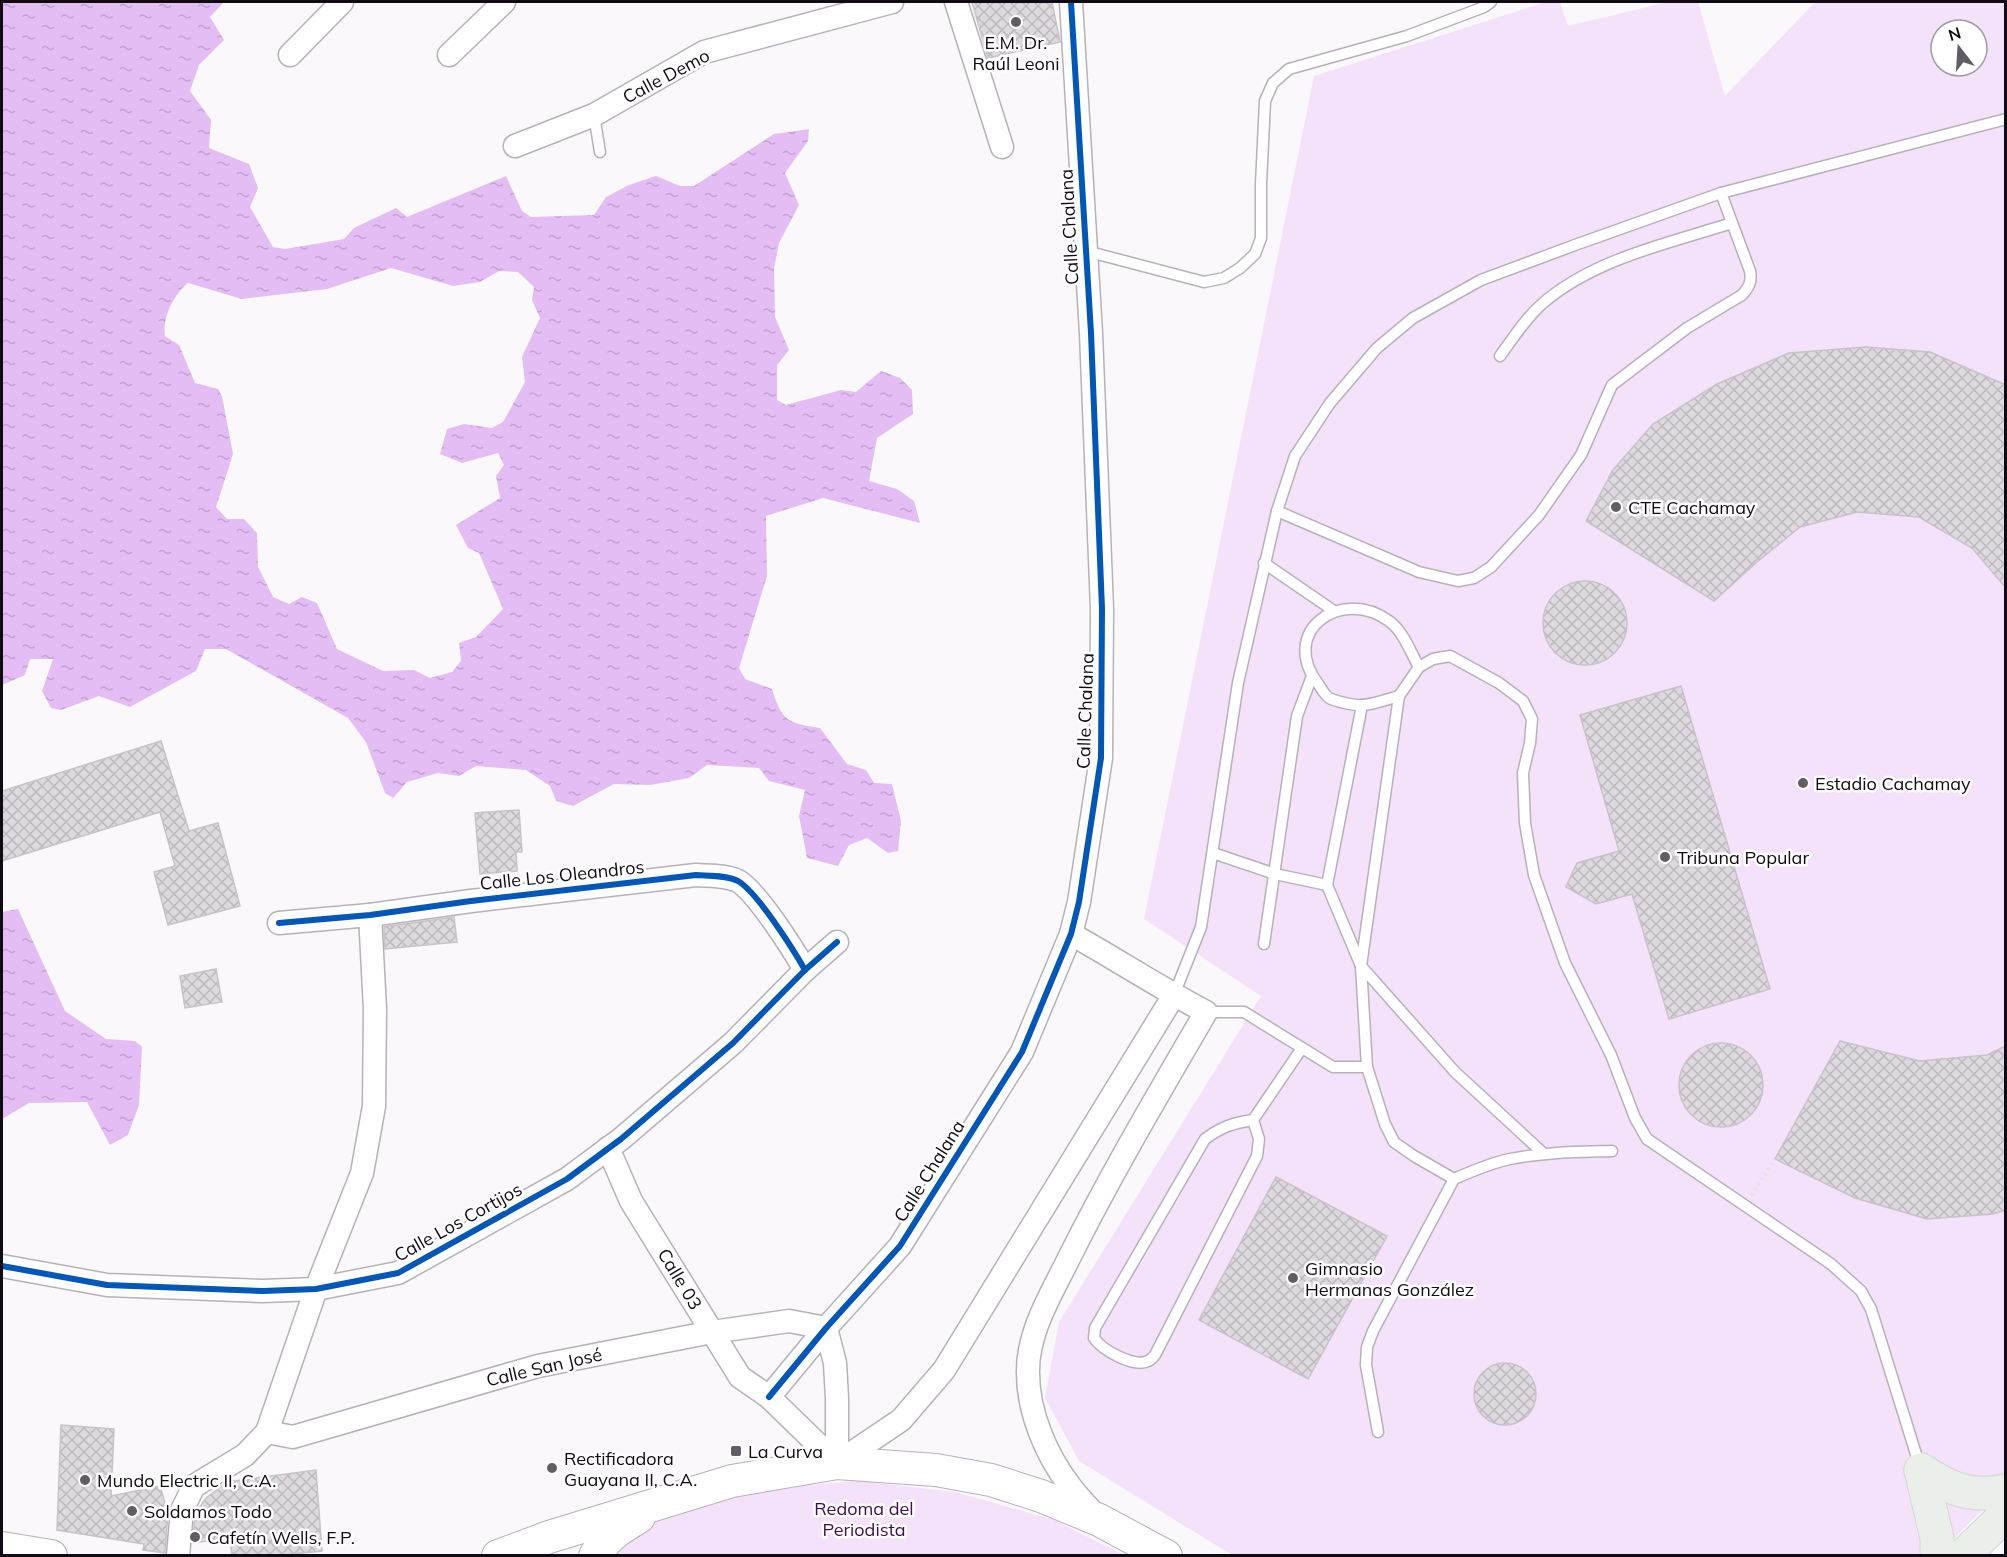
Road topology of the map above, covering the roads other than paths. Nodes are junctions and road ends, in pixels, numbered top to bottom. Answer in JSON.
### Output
{"nodes":[{"id":1,"x":342,"y":2,"type":"edge"},
{"id":2,"x":504,"y":2,"type":"edge"},
{"id":3,"x":892,"y":2,"type":"edge"},
{"id":4,"x":956,"y":2,"type":"edge"},
{"id":5,"x":1071,"y":2,"type":"edge"},
{"id":6,"x":1491,"y":2,"type":"edge"},
{"id":7,"x":290,"y":55,"type":"dead end"},
{"id":8,"x":449,"y":55,"type":"dead end"},
{"id":9,"x":594,"y":115,"type":"junction"},
{"id":10,"x":2006,"y":119,"type":"edge"},
{"id":11,"x":515,"y":146,"type":"dead end"},
{"id":12,"x":1002,"y":147,"type":"dead end"},
{"id":13,"x":600,"y":152,"type":"dead end"},
{"id":14,"x":1721,"y":193,"type":"junction"},
{"id":15,"x":1732,"y":223,"type":"junction"},
{"id":16,"x":1086,"y":251,"type":"junction"},
{"id":17,"x":1500,"y":356,"type":"dead end"},
{"id":18,"x":1277,"y":511,"type":"junction"},
{"id":19,"x":1264,"y":563,"type":"junction"},
{"id":20,"x":1334,"y":611,"type":"junction"},
{"id":21,"x":1419,"y":667,"type":"junction"},
{"id":22,"x":1312,"y":676,"type":"junction"},
{"id":23,"x":1399,"y":696,"type":"junction"},
{"id":24,"x":1362,"y":705,"type":"junction"},
{"id":25,"x":1213,"y":854,"type":"junction"},
{"id":26,"x":1275,"y":874,"type":"junction"},
{"id":27,"x":1327,"y":885,"type":"junction"},
{"id":28,"x":370,"y":915,"type":"junction"},
{"id":29,"x":279,"y":923,"type":"dead end"},
{"id":30,"x":1071,"y":933,"type":"junction"},
{"id":31,"x":837,"y":942,"type":"dead end"},
{"id":32,"x":1264,"y":944,"type":"dead end"},
{"id":33,"x":1361,"y":966,"type":"junction"},
{"id":34,"x":805,"y":970,"type":"junction"},
{"id":35,"x":1174,"y":995,"type":"junction"},
{"id":36,"x":1206,"y":1012,"type":"junction"},
{"id":37,"x":1302,"y":1048,"type":"junction"},
{"id":38,"x":1367,"y":1067,"type":"junction"},
{"id":39,"x":1253,"y":1120,"type":"junction"},
{"id":40,"x":608,"y":1148,"type":"junction"},
{"id":41,"x":1612,"y":1151,"type":"dead end"},
{"id":42,"x":1544,"y":1154,"type":"junction"},
{"id":43,"x":1454,"y":1179,"type":"junction"},
{"id":44,"x":2,"y":1266,"type":"edge"},
{"id":45,"x":316,"y":1289,"type":"junction"},
{"id":46,"x":826,"y":1328,"type":"junction"},
{"id":47,"x":712,"y":1332,"type":"junction"},
{"id":48,"x":769,"y":1397,"type":"junction"},
{"id":49,"x":267,"y":1432,"type":"junction"},
{"id":50,"x":1378,"y":1432,"type":"dead end"},
{"id":51,"x":837,"y":1463,"type":"junction"},
{"id":52,"x":1921,"y":1470,"type":"junction"},
{"id":53,"x":2006,"y":1491,"type":"edge"},
{"id":54,"x":671,"y":1498,"type":"junction"},
{"id":55,"x":2006,"y":1514,"type":"edge"},
{"id":56,"x":1099,"y":1520,"type":"junction"},
{"id":57,"x":2,"y":1548,"type":"edge"},
{"id":58,"x":51,"y":1556,"type":"edge"},
{"id":59,"x":178,"y":1556,"type":"edge"},
{"id":60,"x":498,"y":1556,"type":"edge"},
{"id":61,"x":595,"y":1556,"type":"edge"},
{"id":62,"x":1166,"y":1556,"type":"edge"},
{"id":63,"x":1937,"y":1556,"type":"edge"},
{"id":64,"x":1963,"y":1556,"type":"edge"}],
"edges":[{"from":1,"to":7,"type":"street"},
{"from":2,"to":8,"type":"street"},
{"from":3,"to":9,"type":"street","name":"Calle Demo"},
{"from":4,"to":12,"type":"street"},
{"from":5,"to":16,"type":"street","name":"Calle Chalana"},
{"from":6,"to":16,"type":"lane"},
{"from":9,"to":11,"type":"street","name":"Calle Demo"},
{"from":9,"to":13,"type":"lane"},
{"from":10,"to":14,"type":"lane"},
{"from":14,"to":15,"type":"lane"},
{"from":14,"to":18,"type":"lane"},
{"from":15,"to":17,"type":"lane"},
{"from":15,"to":18,"type":"lane"},
{"from":16,"to":30,"type":"street","name":"Calle Chalana"},
{"from":18,"to":19,"type":"lane"},
{"from":19,"to":20,"type":"lane"},
{"from":19,"to":25,"type":"lane"},
{"from":20,"to":21,"type":"lane"},
{"from":20,"to":22,"type":"lane"},
{"from":21,"to":23,"type":"lane"},
{"from":21,"to":52,"type":"lane"},
{"from":22,"to":24,"type":"lane"},
{"from":22,"to":26,"type":"lane"},
{"from":23,"to":24,"type":"lane"},
{"from":23,"to":33,"type":"lane"},
{"from":24,"to":27,"type":"lane"},
{"from":25,"to":26,"type":"lane"},
{"from":25,"to":35,"type":"lane"},
{"from":26,"to":27,"type":"lane"},
{"from":26,"to":32,"type":"lane"},
{"from":27,"to":33,"type":"lane"},
{"from":28,"to":29,"type":"street","name":"Calle Los Oleandros"},
{"from":28,"to":34,"type":"street","name":"Calle Los Oleandros"},
{"from":28,"to":45,"type":"street"},
{"from":30,"to":35,"type":"street"},
{"from":30,"to":46,"type":"street","name":"Calle Chalana"},
{"from":31,"to":34,"type":"street","name":"Calle Los Cortijos"},
{"from":33,"to":38,"type":"lane"},
{"from":33,"to":42,"type":"lane"},
{"from":34,"to":40,"type":"street","name":"Calle Los Cortijos"},
{"from":35,"to":36,"type":"street"},
{"from":35,"to":51,"type":"street"},
{"from":36,"to":37,"type":"lane"},
{"from":36,"to":56,"type":"street"},
{"from":37,"to":38,"type":"lane"},
{"from":37,"to":39,"type":"lane"},
{"from":38,"to":43,"type":"lane"},
{"from":39,"to":39,"type":"lane"},
{"from":40,"to":45,"type":"street","name":"Calle Los Cortijos"},
{"from":40,"to":47,"type":"street","name":"Calle 03"},
{"from":41,"to":42,"type":"lane"},
{"from":42,"to":43,"type":"lane"},
{"from":43,"to":50,"type":"lane"},
{"from":44,"to":45,"type":"street","name":"Calle Los Cortijos"},
{"from":45,"to":49,"type":"street"},
{"from":46,"to":47,"type":"street","name":"Calle San José"},
{"from":46,"to":48,"type":"street","name":"Calle Chalana"},
{"from":46,"to":51,"type":"street"},
{"from":47,"to":48,"type":"street","name":"Calle 03"},
{"from":47,"to":49,"type":"street","name":"Calle San José"},
{"from":48,"to":51,"type":"street","name":"Calle 03"},
{"from":49,"to":59,"type":"street"},
{"from":51,"to":54,"type":"main road"},
{"from":51,"to":56,"type":"main road"},
{"from":52,"to":53,"type":"main road"},
{"from":52,"to":63,"type":"main road"},
{"from":54,"to":60,"type":"main road"},
{"from":54,"to":61,"type":"main road"},
{"from":55,"to":64,"type":"main road"},
{"from":56,"to":62,"type":"main road"},
{"from":57,"to":58,"type":"main road"}]}
